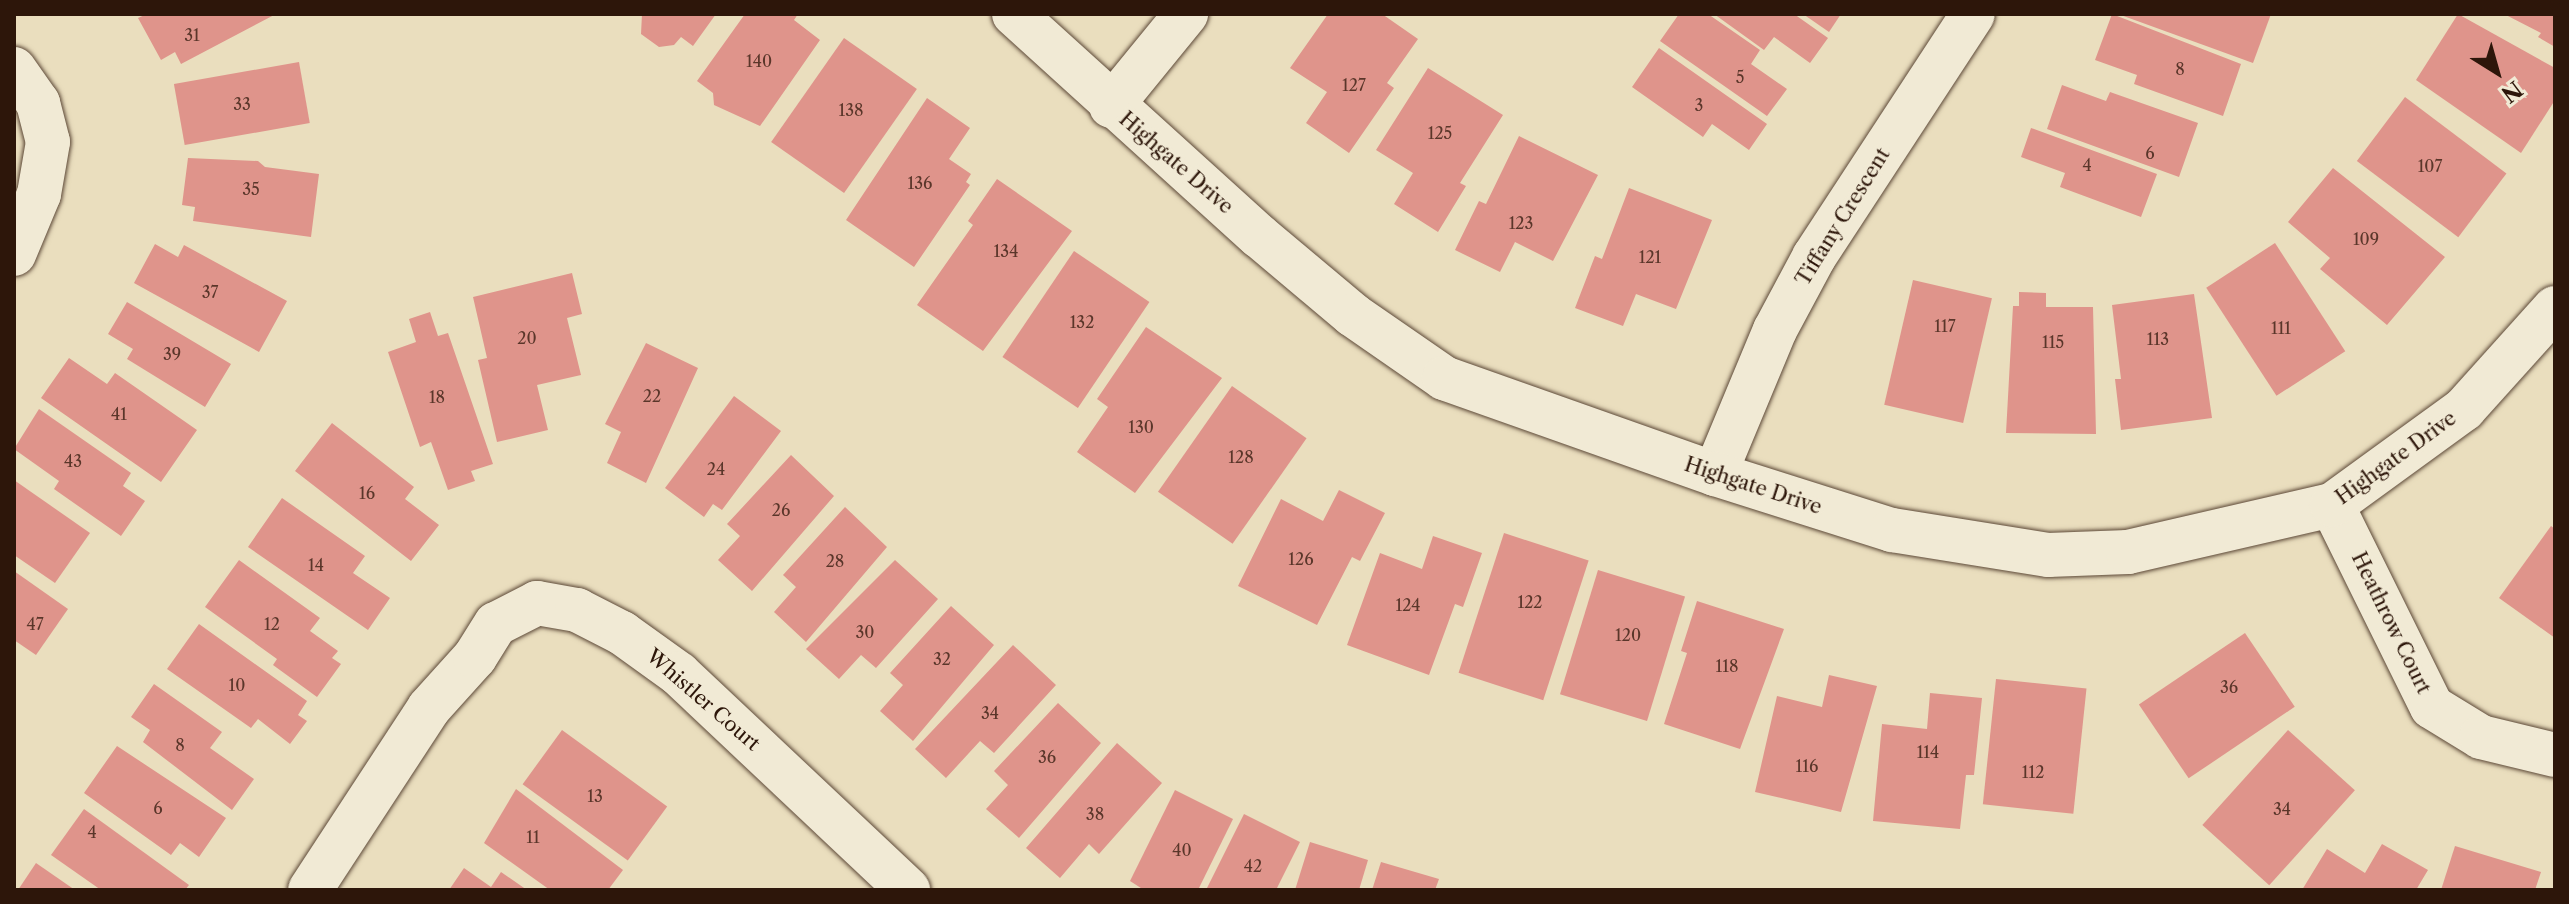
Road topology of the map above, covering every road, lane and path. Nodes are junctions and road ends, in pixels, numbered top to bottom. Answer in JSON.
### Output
{"nodes":[{"id":1,"x":1014,"y":14,"type":"edge"},
{"id":2,"x":1186,"y":14,"type":"edge"},
{"id":3,"x":1973,"y":14,"type":"edge"},
{"id":4,"x":14,"y":69,"type":"edge"},
{"id":5,"x":1111,"y":106,"type":"junction"},
{"id":6,"x":14,"y":254,"type":"edge"},
{"id":7,"x":2555,"y":308,"type":"edge"},
{"id":8,"x":1715,"y":474,"type":"junction"},
{"id":9,"x":2332,"y":505,"type":"junction"},
{"id":10,"x":2555,"y":755,"type":"edge"},
{"id":11,"x":310,"y":890,"type":"edge"},
{"id":12,"x":908,"y":890,"type":"edge"}],
"edges":[{"from":1,"to":5,"type":"street","name":"Highgate Drive"},
{"from":2,"to":5,"type":"street"},
{"from":3,"to":8,"type":"street","name":"Tiffany Crescent"},
{"from":4,"to":6,"type":"street"},
{"from":5,"to":8,"type":"street","name":"Highgate Drive"},
{"from":7,"to":9,"type":"street","name":"Highgate Drive"},
{"from":8,"to":9,"type":"street","name":"Highgate Drive"},
{"from":9,"to":10,"type":"street","name":"Heathrow Court"},
{"from":11,"to":12,"type":"street","name":"Whistler Court"}]}
